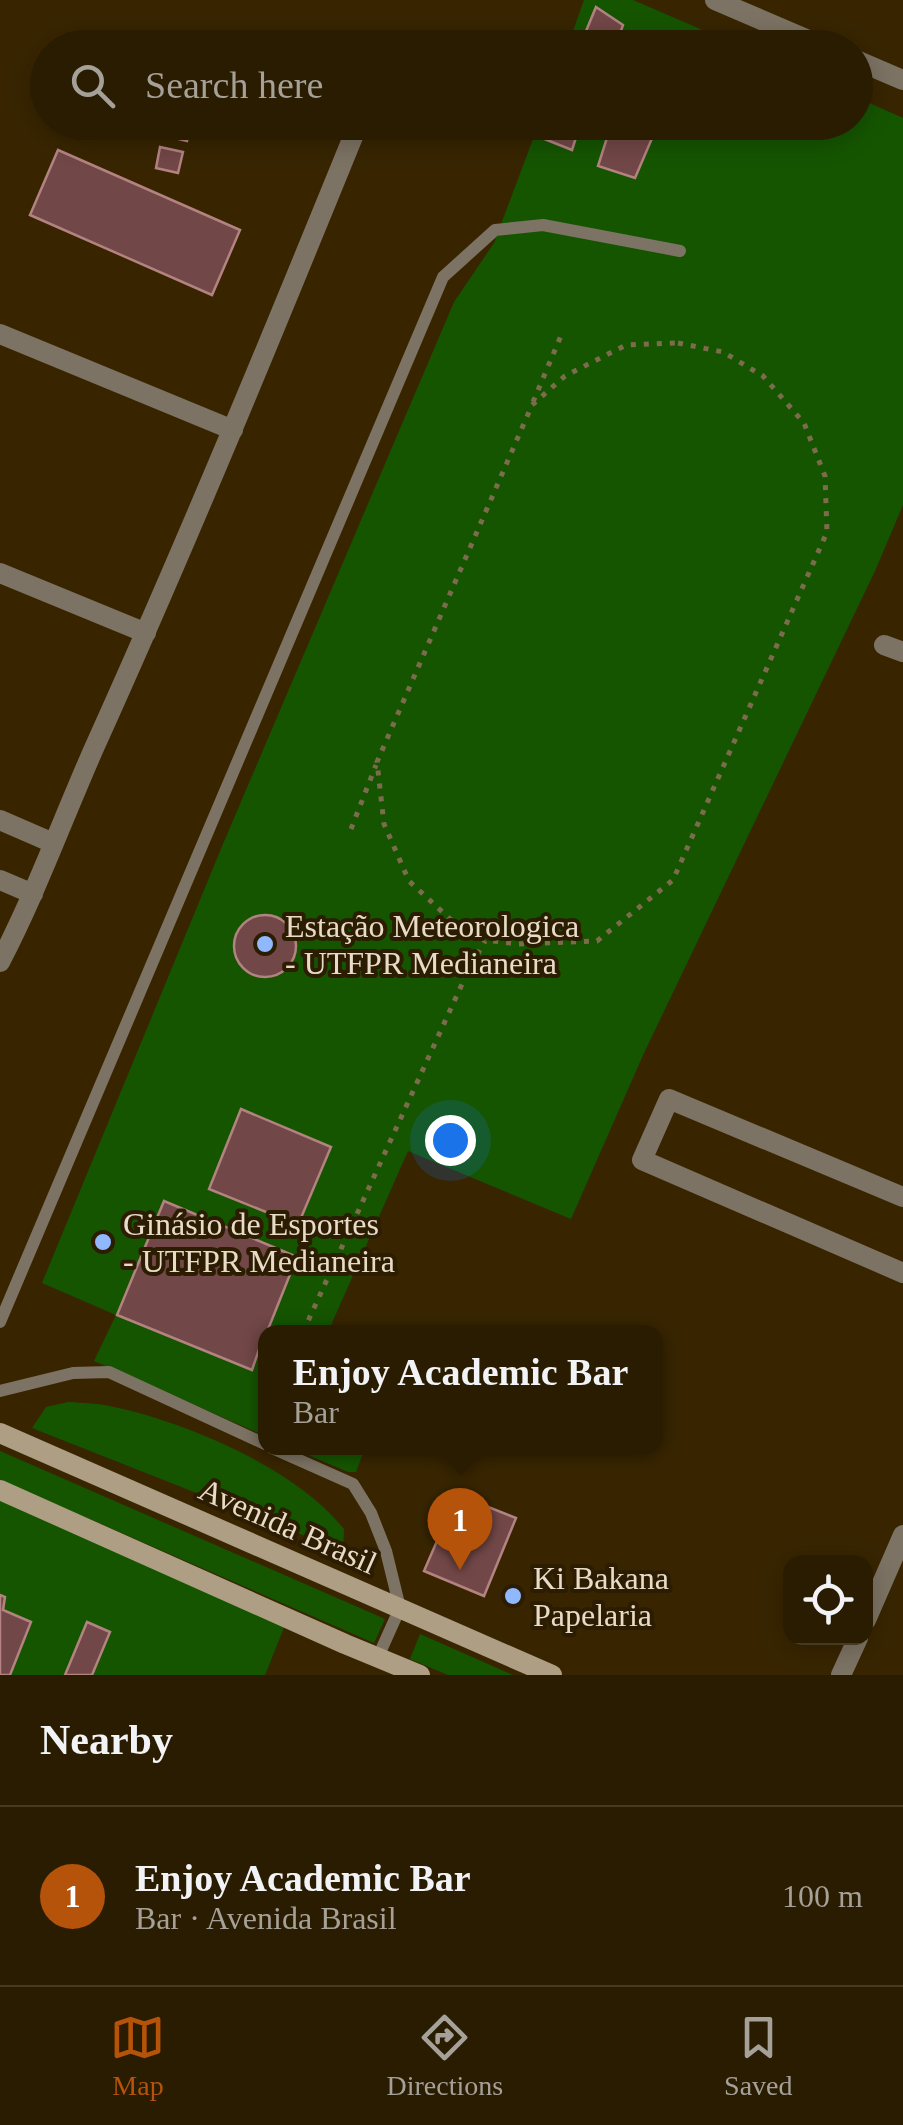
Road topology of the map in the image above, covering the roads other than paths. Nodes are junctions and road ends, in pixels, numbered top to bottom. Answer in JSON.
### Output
{"nodes":[{"id":1,"x":715,"y":0,"type":"edge"},
{"id":2,"x":785,"y":30,"type":"edge"},
{"id":3,"x":873,"y":67,"type":"edge"},
{"id":4,"x":903,"y":80,"type":"edge"},
{"id":5,"x":352,"y":140,"type":"edge"},
{"id":6,"x":680,"y":250,"type":"dead end"},
{"id":7,"x":0,"y":334,"type":"edge"},
{"id":8,"x":234,"y":430,"type":"junction"},
{"id":9,"x":0,"y":574,"type":"edge"},
{"id":10,"x":146,"y":633,"type":"junction"},
{"id":11,"x":0,"y":820,"type":"edge"},
{"id":12,"x":53,"y":843,"type":"junction"},
{"id":13,"x":0,"y":880,"type":"edge"},
{"id":14,"x":33,"y":894,"type":"junction"},
{"id":15,"x":0,"y":962,"type":"edge"},
{"id":16,"x":903,"y":1196,"type":"edge"},
{"id":17,"x":903,"y":1273,"type":"edge"},
{"id":18,"x":0,"y":1322,"type":"edge"},
{"id":19,"x":0,"y":1391,"type":"edge"},
{"id":20,"x":0,"y":1433,"type":"edge"},
{"id":21,"x":258,"y":1441,"type":"edge"},
{"id":22,"x":288,"y":1455,"type":"edge"},
{"id":23,"x":0,"y":1490,"type":"edge"},
{"id":24,"x":903,"y":1535,"type":"edge"},
{"id":25,"x":873,"y":1604,"type":"edge"},
{"id":26,"x":400,"y":1608,"type":"junction"},
{"id":27,"x":855,"y":1645,"type":"edge"},
{"id":28,"x":378,"y":1657,"type":"junction"},
{"id":29,"x":420,"y":1675,"type":"edge"},
{"id":30,"x":552,"y":1675,"type":"edge"},
{"id":31,"x":841,"y":1675,"type":"edge"}],
"edges":[{"from":1,"to":2,"type":"street"},
{"from":3,"to":4,"type":"street"},
{"from":5,"to":8,"type":"street"},
{"from":6,"to":18,"type":"lane"},
{"from":7,"to":8,"type":"street"},
{"from":8,"to":10,"type":"street"},
{"from":9,"to":10,"type":"street"},
{"from":10,"to":12,"type":"street"},
{"from":11,"to":12,"type":"street"},
{"from":12,"to":14,"type":"street"},
{"from":13,"to":14,"type":"street"},
{"from":14,"to":15,"type":"street"},
{"from":16,"to":17,"type":"street"},
{"from":19,"to":21,"type":"lane"},
{"from":20,"to":26,"type":"street","name":"Avenida Brasil"},
{"from":22,"to":26,"type":"lane"},
{"from":23,"to":28,"type":"street"},
{"from":24,"to":25,"type":"street"},
{"from":26,"to":28,"type":"lane"},
{"from":26,"to":30,"type":"street","name":"Avenida Brasil"},
{"from":27,"to":31,"type":"street"},
{"from":28,"to":29,"type":"street"}]}
